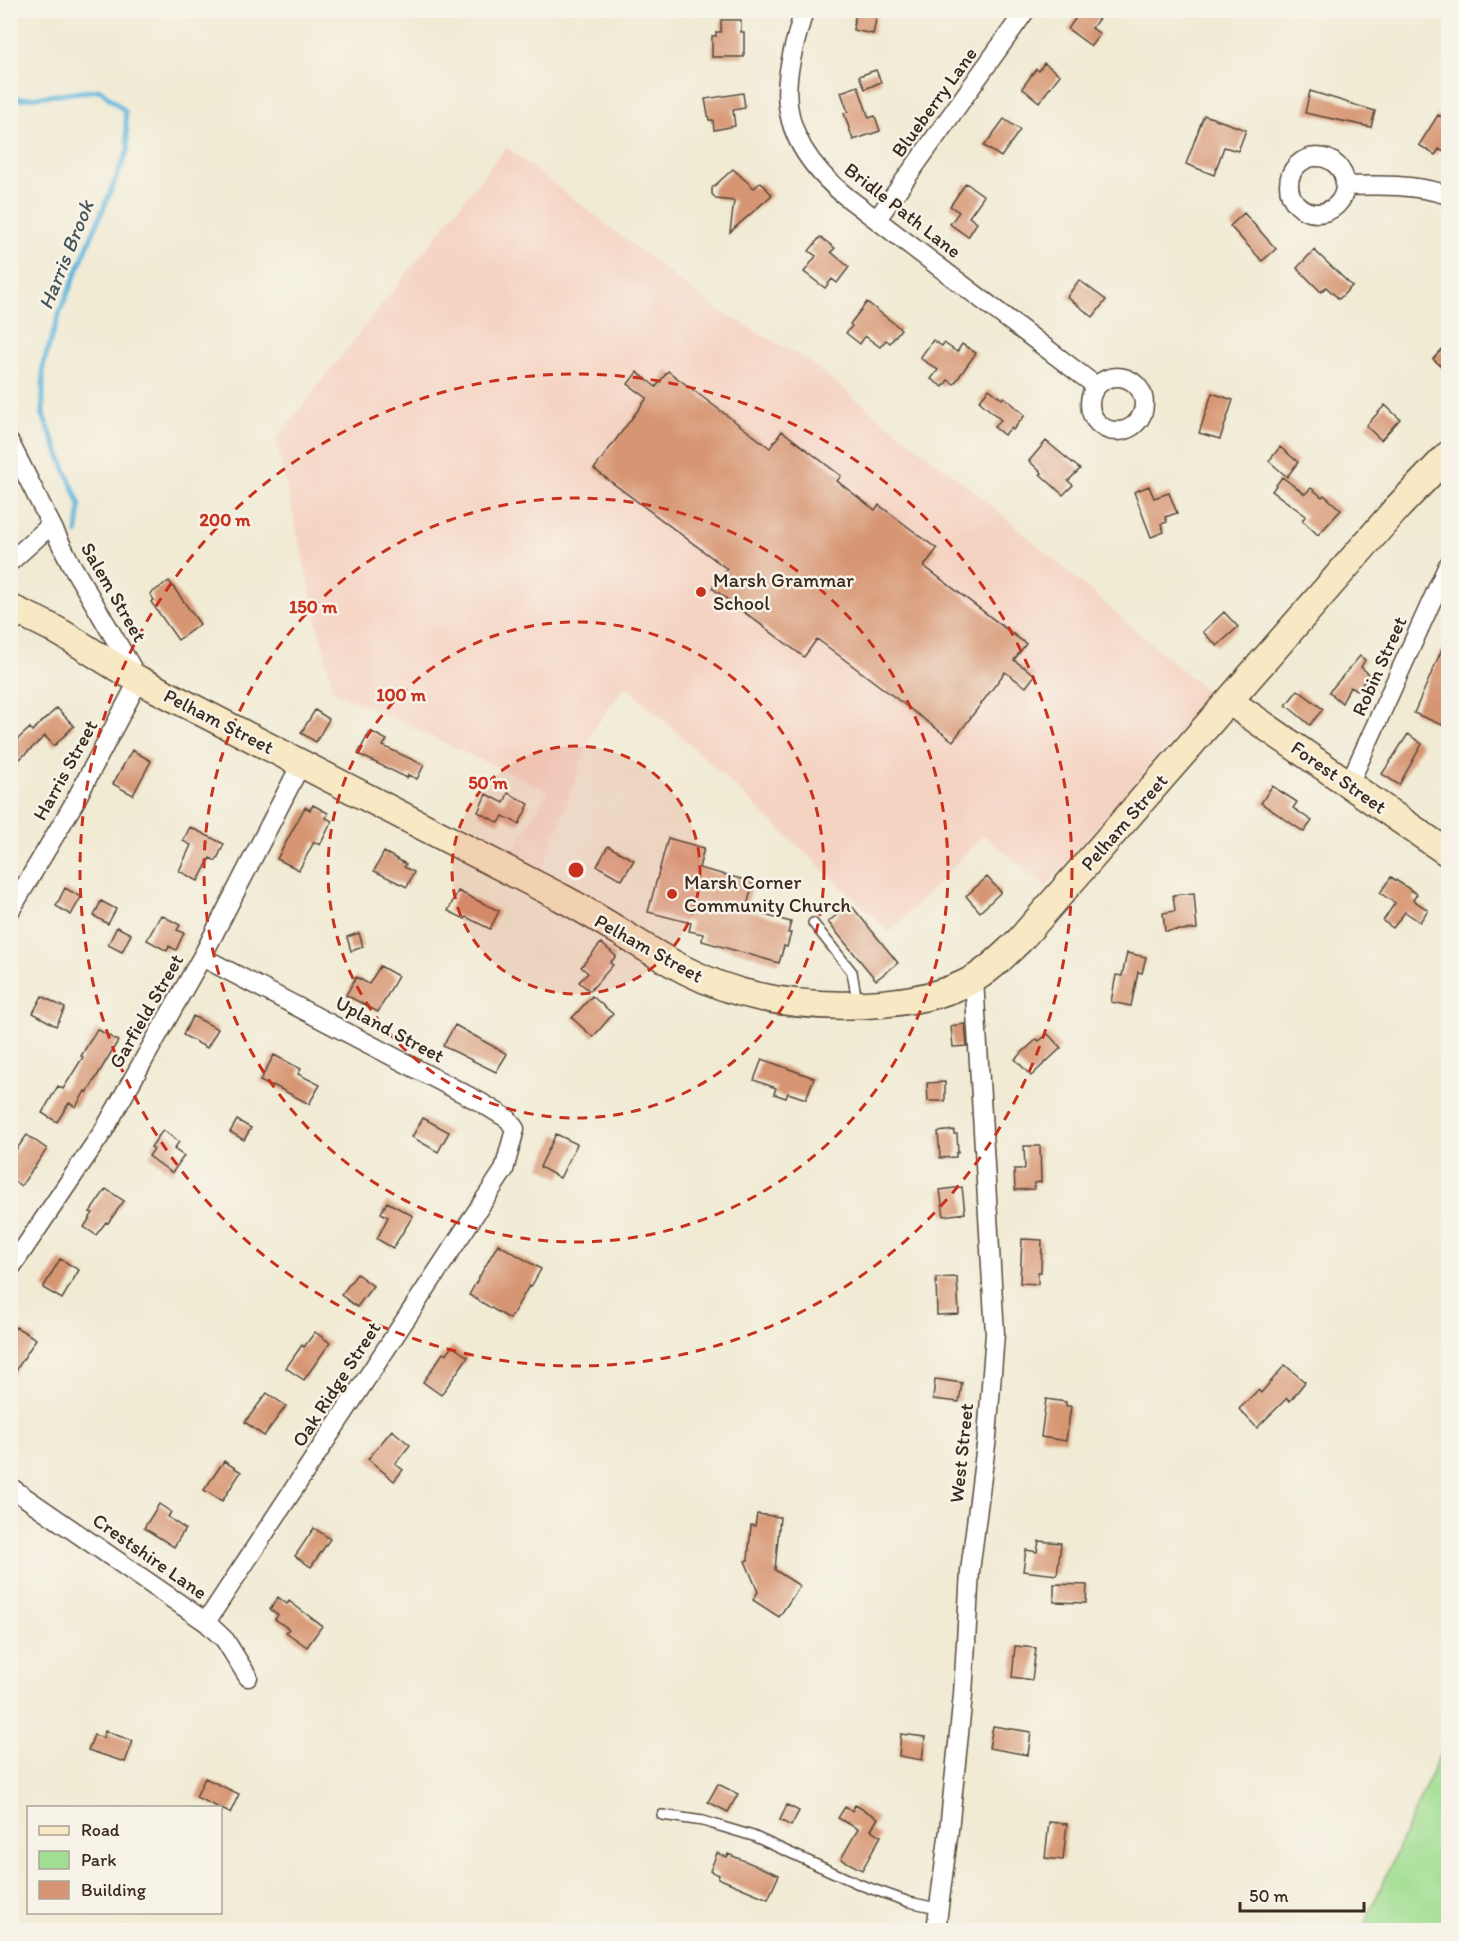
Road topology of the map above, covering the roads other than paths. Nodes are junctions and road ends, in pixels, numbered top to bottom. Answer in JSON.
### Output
{"nodes":[{"id":1,"x":804,"y":10,"type":"edge"},
{"id":2,"x":1026,"y":10,"type":"edge"},
{"id":3,"x":1345,"y":186,"type":"dead end"},
{"id":4,"x":1449,"y":195,"type":"edge"},
{"id":5,"x":877,"y":219,"type":"junction"},
{"id":6,"x":1096,"y":386,"type":"dead end"},
{"id":7,"x":10,"y":443,"type":"edge"},
{"id":8,"x":1449,"y":455,"type":"edge"},
{"id":9,"x":51,"y":525,"type":"junction"},
{"id":10,"x":10,"y":562,"type":"edge"},
{"id":11,"x":1449,"y":566,"type":"edge"},
{"id":12,"x":10,"y":608,"type":"edge"},
{"id":13,"x":139,"y":680,"type":"junction"},
{"id":14,"x":1229,"y":701,"type":"junction"},
{"id":15,"x":301,"y":764,"type":"junction"},
{"id":16,"x":1349,"y":784,"type":"junction"},
{"id":17,"x":1449,"y":854,"type":"edge"},
{"id":18,"x":10,"y":911,"type":"edge"},
{"id":19,"x":813,"y":923,"type":"dead end"},
{"id":20,"x":202,"y":957,"type":"junction"},
{"id":21,"x":974,"y":979,"type":"junction"},
{"id":22,"x":857,"y":1003,"type":"junction"},
{"id":23,"x":504,"y":1170,"type":"joint"},
{"id":24,"x":10,"y":1269,"type":"edge"},
{"id":25,"x":10,"y":1487,"type":"edge"},
{"id":26,"x":206,"y":1622,"type":"junction"},
{"id":27,"x":248,"y":1677,"type":"dead end"},
{"id":28,"x":662,"y":1815,"type":"dead end"},
{"id":29,"x":937,"y":1908,"type":"junction"},
{"id":30,"x":936,"y":1930,"type":"edge"}],
"edges":[{"from":1,"to":5,"type":"street","name":"Bridle Path Lane"},
{"from":2,"to":5,"type":"street","name":"Blueberry Lane"},
{"from":3,"to":4,"type":"street"},
{"from":5,"to":6,"type":"street","name":"Bridle Path Lane"},
{"from":7,"to":9,"type":"street","name":"Salem Street"},
{"from":8,"to":14,"type":"street","name":"Pelham Street"},
{"from":9,"to":10,"type":"street"},
{"from":9,"to":13,"type":"street","name":"Salem Street"},
{"from":11,"to":16,"type":"street","name":"Robin Street"},
{"from":12,"to":13,"type":"street","name":"Pelham Street"},
{"from":13,"to":15,"type":"street","name":"Pelham Street"},
{"from":13,"to":18,"type":"street","name":"Harris Street"},
{"from":14,"to":16,"type":"street","name":"Forest Street"},
{"from":14,"to":21,"type":"street","name":"Pelham Street"},
{"from":15,"to":20,"type":"street","name":"Garfield Street"},
{"from":15,"to":22,"type":"street","name":"Pelham Street"},
{"from":16,"to":17,"type":"street","name":"Forest Street"},
{"from":19,"to":22,"type":"lane"},
{"from":20,"to":23,"type":"street","name":"Upland Street"},
{"from":20,"to":24,"type":"street","name":"Garfield Street"},
{"from":21,"to":22,"type":"street","name":"Pelham Street"},
{"from":21,"to":29,"type":"street","name":"West Street"},
{"from":23,"to":26,"type":"street","name":"Oak Ridge Street"},
{"from":25,"to":26,"type":"street","name":"Crestshire Lane"},
{"from":26,"to":27,"type":"street","name":"Crestshire Lane"},
{"from":28,"to":29,"type":"lane"},
{"from":29,"to":30,"type":"street","name":"West Street"}]}
